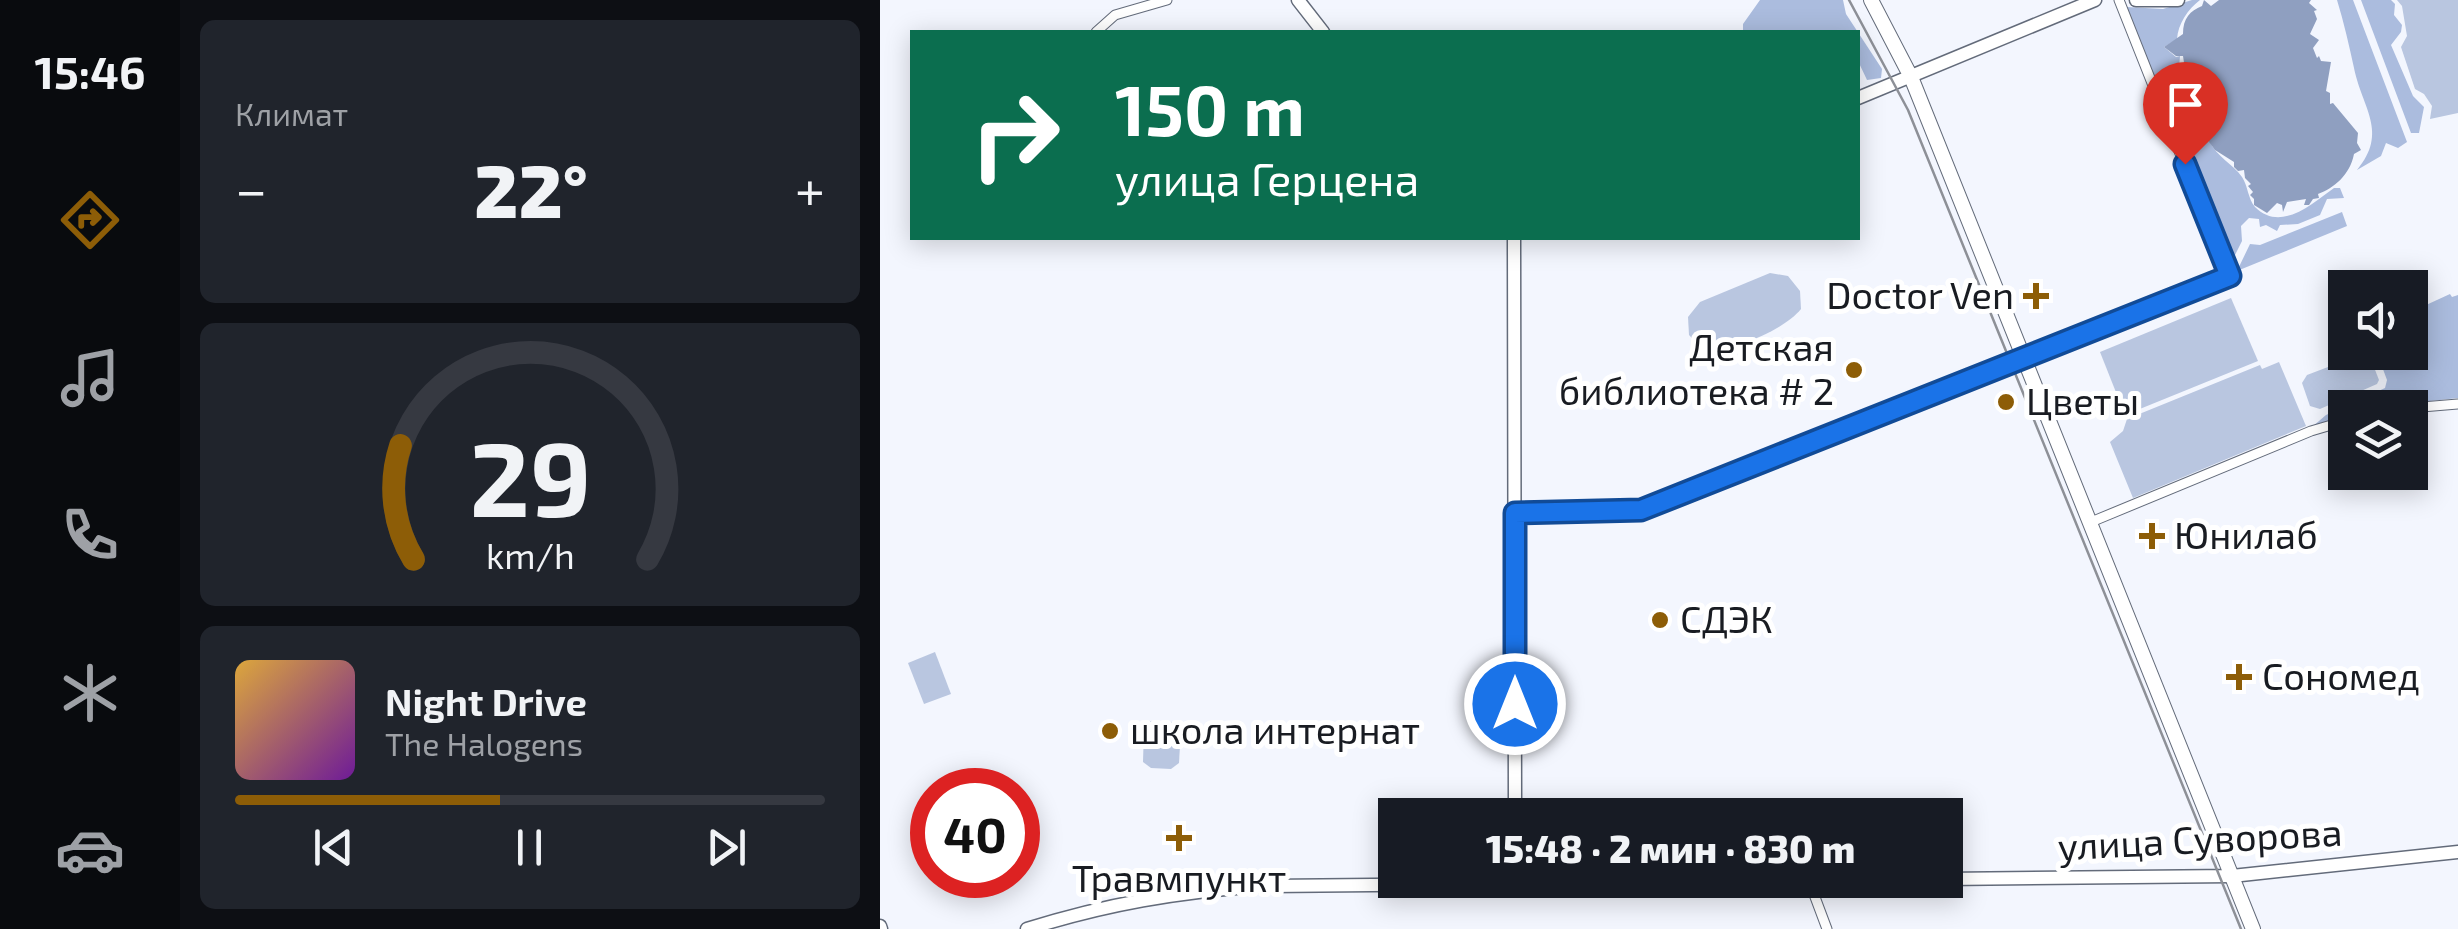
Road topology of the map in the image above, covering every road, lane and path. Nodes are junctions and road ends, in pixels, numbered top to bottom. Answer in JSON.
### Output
{"nodes":[{"id":1,"x":1167,"y":0,"type":"edge"},
{"id":2,"x":1298,"y":0,"type":"edge"},
{"id":3,"x":1871,"y":0,"type":"edge"},
{"id":4,"x":2095,"y":0,"type":"edge"},
{"id":5,"x":2119,"y":0,"type":"edge"},
{"id":6,"x":2136,"y":0,"type":"edge"},
{"id":7,"x":2178,"y":0,"type":"edge"},
{"id":8,"x":1098,"y":30,"type":"edge"},
{"id":9,"x":1321,"y":30,"type":"edge"},
{"id":10,"x":1911,"y":77,"type":"junction"},
{"id":11,"x":1860,"y":97,"type":"edge"},
{"id":12,"x":1514,"y":240,"type":"edge"},
{"id":13,"x":2023,"y":358,"type":"junction"},
{"id":14,"x":2458,"y":404,"type":"edge"},
{"id":15,"x":2428,"y":406,"type":"edge"},
{"id":16,"x":2328,"y":425,"type":"edge"},
{"id":17,"x":1515,"y":513,"type":"junction"},
{"id":18,"x":2091,"y":522,"type":"junction"},
{"id":19,"x":1515,"y":798,"type":"edge"},
{"id":20,"x":2458,"y":852,"type":"edge"},
{"id":21,"x":2232,"y":876,"type":"junction"},
{"id":22,"x":1963,"y":879,"type":"edge"},
{"id":23,"x":1378,"y":884,"type":"edge"},
{"id":24,"x":1815,"y":898,"type":"edge"},
{"id":25,"x":1027,"y":929,"type":"edge"},
{"id":26,"x":1828,"y":929,"type":"edge"},
{"id":27,"x":2253,"y":929,"type":"edge"}],
"edges":[{"from":1,"to":8,"type":"street"},
{"from":2,"to":9,"type":"street"},
{"from":3,"to":10,"type":"main road"},
{"from":4,"to":10,"type":"street"},
{"from":5,"to":13,"type":"street"},
{"from":6,"to":7,"type":"street"},
{"from":10,"to":11,"type":"street"},
{"from":10,"to":13,"type":"main road"},
{"from":12,"to":17,"type":"street"},
{"from":13,"to":17,"type":"street"},
{"from":13,"to":18,"type":"main road"},
{"from":14,"to":15,"type":"street"},
{"from":16,"to":18,"type":"street"},
{"from":17,"to":19,"type":"street"},
{"from":18,"to":21,"type":"main road"},
{"from":20,"to":21,"type":"street","name":"улица Суворова"},
{"from":21,"to":22,"type":"street","name":"улица Суворова"},
{"from":21,"to":27,"type":"main road"},
{"from":23,"to":25,"type":"street"},
{"from":24,"to":26,"type":"street"}]}
